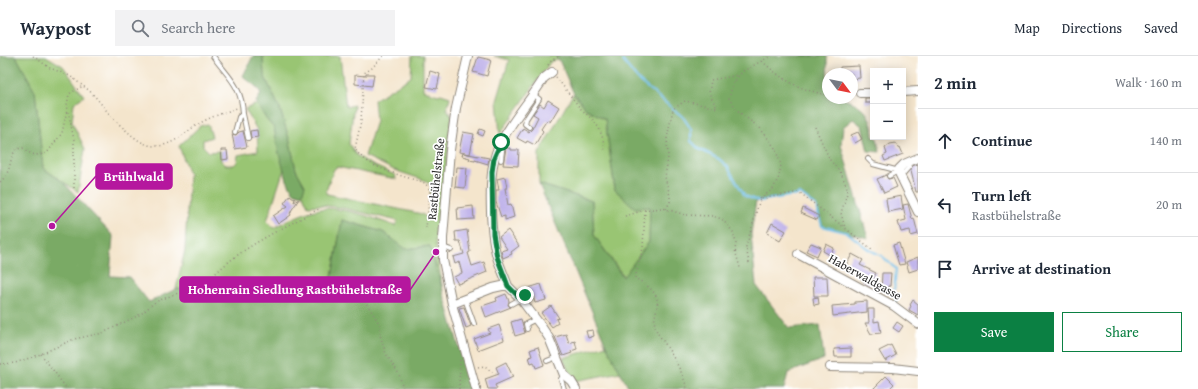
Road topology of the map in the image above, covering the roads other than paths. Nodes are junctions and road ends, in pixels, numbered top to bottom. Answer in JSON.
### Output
{"nodes":[{"id":1,"x":213,"y":56,"type":"edge"},
{"id":2,"x":468,"y":56,"type":"edge"},
{"id":3,"x":552,"y":72,"type":"road end"},
{"id":4,"x":918,"y":91,"type":"edge"},
{"id":5,"x":906,"y":92,"type":"edge"},
{"id":6,"x":860,"y":93,"type":"dead end"},
{"id":7,"x":870,"y":93,"type":"edge"},
{"id":8,"x":534,"y":94,"type":"junction"},
{"id":9,"x":243,"y":114,"type":"junction"},
{"id":10,"x":529,"y":127,"type":"dead end"},
{"id":11,"x":235,"y":132,"type":"dead end"},
{"id":12,"x":504,"y":136,"type":"junction"},
{"id":13,"x":248,"y":138,"type":"dead end"},
{"id":14,"x":918,"y":158,"type":"edge"},
{"id":15,"x":868,"y":159,"type":"dead end"},
{"id":16,"x":501,"y":160,"type":"dead end"},
{"id":17,"x":910,"y":167,"type":"dead end"},
{"id":18,"x":900,"y":174,"type":"junction"},
{"id":19,"x":889,"y":176,"type":"dead end"},
{"id":20,"x":918,"y":212,"type":"edge"},
{"id":21,"x":443,"y":247,"type":"junction"},
{"id":22,"x":451,"y":250,"type":"dead end"},
{"id":23,"x":798,"y":254,"type":"dead end"},
{"id":24,"x":508,"y":286,"type":"junction"},
{"id":25,"x":522,"y":297,"type":"junction"},
{"id":26,"x":465,"y":299,"type":"junction"},
{"id":27,"x":452,"y":304,"type":"junction"},
{"id":28,"x":511,"y":304,"type":"dead end"},
{"id":29,"x":536,"y":318,"type":"junction"},
{"id":30,"x":474,"y":324,"type":"dead end"},
{"id":31,"x":918,"y":324,"type":"edge"},
{"id":32,"x":527,"y":329,"type":"dead end"},
{"id":33,"x":558,"y":357,"type":"junction"},
{"id":34,"x":547,"y":361,"type":"dead end"},
{"id":35,"x":830,"y":367,"type":"dead end"},
{"id":36,"x":918,"y":371,"type":"edge"},
{"id":37,"x":564,"y":374,"type":"junction"},
{"id":38,"x":476,"y":389,"type":"edge"},
{"id":39,"x":564,"y":389,"type":"edge"},
{"id":40,"x":576,"y":389,"type":"edge"}],
"edges":[{"from":1,"to":9,"type":"lane"},
{"from":2,"to":21,"type":"street","name":"Rastbühelstraße"},
{"from":3,"to":8,"type":"street"},
{"from":4,"to":5,"type":"street"},
{"from":6,"to":7,"type":"street"},
{"from":8,"to":10,"type":"lane"},
{"from":8,"to":12,"type":"street"},
{"from":9,"to":11,"type":"lane"},
{"from":9,"to":13,"type":"lane"},
{"from":12,"to":16,"type":"lane"},
{"from":12,"to":24,"type":"street"},
{"from":14,"to":18,"type":"street"},
{"from":15,"to":18,"type":"lane"},
{"from":17,"to":18,"type":"lane"},
{"from":18,"to":19,"type":"lane"},
{"from":18,"to":20,"type":"street"},
{"from":21,"to":22,"type":"lane"},
{"from":21,"to":27,"type":"street","name":"Rastbühelstraße"},
{"from":23,"to":31,"type":"street","name":"Haberwaldgasse"},
{"from":24,"to":25,"type":"street"},
{"from":24,"to":26,"type":"street"},
{"from":25,"to":28,"type":"lane"},
{"from":25,"to":29,"type":"street"},
{"from":26,"to":27,"type":"street"},
{"from":26,"to":30,"type":"lane"},
{"from":27,"to":38,"type":"street","name":"Rastbühelstraße"},
{"from":29,"to":32,"type":"lane"},
{"from":29,"to":33,"type":"street"},
{"from":33,"to":34,"type":"lane"},
{"from":33,"to":37,"type":"street"},
{"from":35,"to":36,"type":"street"},
{"from":37,"to":39,"type":"lane"},
{"from":37,"to":40,"type":"street"}]}
